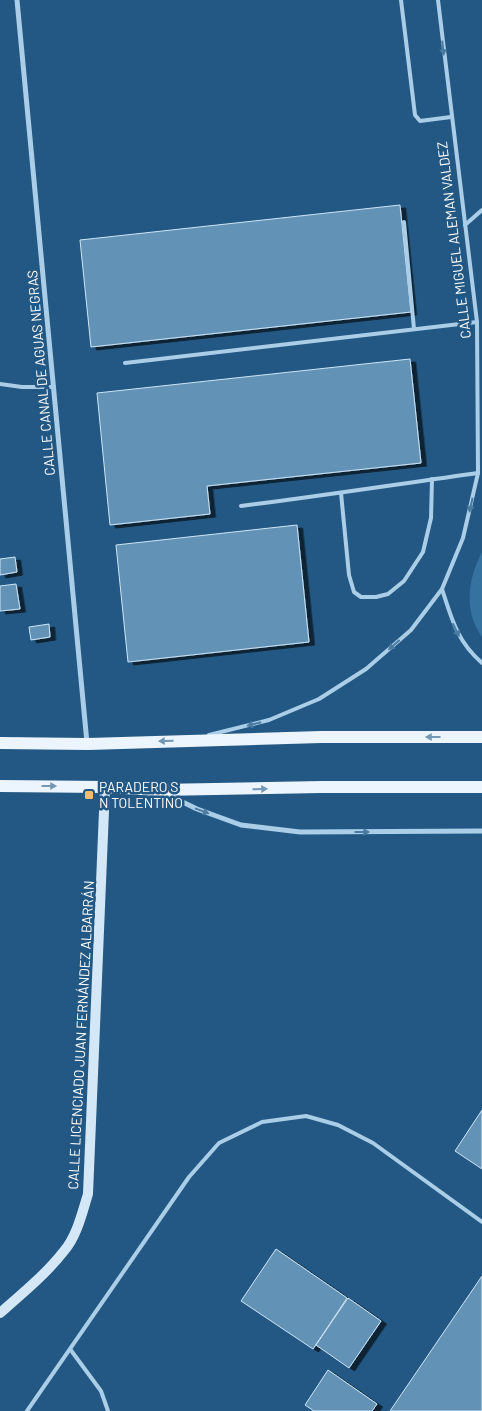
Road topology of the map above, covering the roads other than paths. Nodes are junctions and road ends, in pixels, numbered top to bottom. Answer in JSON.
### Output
{"nodes":[{"id":1,"x":17,"y":0,"type":"edge"},
{"id":2,"x":400,"y":0,"type":"edge"},
{"id":3,"x":438,"y":0,"type":"edge"},
{"id":4,"x":451,"y":117,"type":"junction"},
{"id":5,"x":482,"y":210,"type":"edge"},
{"id":6,"x":404,"y":222,"type":"dead end"},
{"id":7,"x":465,"y":225,"type":"junction"},
{"id":8,"x":477,"y":322,"type":"junction"},
{"id":9,"x":414,"y":329,"type":"junction"},
{"id":10,"x":126,"y":363,"type":"dead end"},
{"id":11,"x":0,"y":384,"type":"edge"},
{"id":12,"x":54,"y":387,"type":"junction"},
{"id":13,"x":478,"y":473,"type":"junction"},
{"id":14,"x":432,"y":479,"type":"junction"},
{"id":15,"x":342,"y":493,"type":"junction"},
{"id":16,"x":241,"y":506,"type":"dead end"},
{"id":17,"x":442,"y":589,"type":"junction"},
{"id":18,"x":482,"y":664,"type":"edge"},
{"id":19,"x":482,"y":737,"type":"edge"},
{"id":20,"x":189,"y":740,"type":"junction"},
{"id":21,"x":0,"y":743,"type":"edge"},
{"id":22,"x":88,"y":744,"type":"junction"},
{"id":23,"x":0,"y":786,"type":"edge"},
{"id":24,"x":105,"y":787,"type":"junction"},
{"id":25,"x":482,"y":787,"type":"edge"},
{"id":26,"x":158,"y":790,"type":"junction"},
{"id":27,"x":482,"y":831,"type":"edge"},
{"id":28,"x":482,"y":1222,"type":"edge"},
{"id":29,"x":1,"y":1311,"type":"edge"},
{"id":30,"x":70,"y":1349,"type":"junction"},
{"id":31,"x":28,"y":1411,"type":"edge"},
{"id":32,"x":108,"y":1411,"type":"edge"}],
"edges":[{"from":1,"to":12,"type":"street","name":"CALLE CANAL DE AGUAS NEGRAS"},
{"from":2,"to":4,"type":"lane"},
{"from":3,"to":4,"type":"lane","name":"CALLE MIGUEL ALEMAN VALDEZ","one_way":true},
{"from":4,"to":7,"type":"lane","name":"CALLE MIGUEL ALEMAN VALDEZ"},
{"from":5,"to":7,"type":"lane"},
{"from":6,"to":9,"type":"lane"},
{"from":7,"to":8,"type":"lane","name":"CALLE MIGUEL ALEMAN VALDEZ"},
{"from":8,"to":9,"type":"lane"},
{"from":8,"to":13,"type":"lane","name":"CALLE MIGUEL ALEMAN VALDEZ"},
{"from":9,"to":10,"type":"lane"},
{"from":11,"to":12,"type":"lane"},
{"from":12,"to":22,"type":"street","name":"CALLE CANAL DE AGUAS NEGRAS"},
{"from":13,"to":14,"type":"lane"},
{"from":13,"to":17,"type":"lane","name":"CALLE MIGUEL ALEMAN VALDEZ","one_way":true},
{"from":14,"to":15,"type":"lane"},
{"from":14,"to":15,"type":"lane"},
{"from":15,"to":16,"type":"lane"},
{"from":17,"to":18,"type":"lane","one_way":true},
{"from":17,"to":20,"type":"lane","name":"CALLE MIGUEL ALEMAN VALDEZ","one_way":true},
{"from":19,"to":20,"type":"main road","one_way":true},
{"from":20,"to":22,"type":"main road","one_way":true},
{"from":21,"to":22,"type":"main road"},
{"from":23,"to":24,"type":"main road","one_way":true},
{"from":24,"to":26,"type":"main road"},
{"from":24,"to":29,"type":"main road","name":"CALLE LICENCIADO JUAN FERNÁNDEZ ALBARRÁN"},
{"from":26,"to":25,"type":"main road","one_way":true},
{"from":26,"to":27,"type":"street","one_way":true},
{"from":28,"to":30,"type":"lane"},
{"from":30,"to":31,"type":"lane"},
{"from":30,"to":32,"type":"lane"}]}
